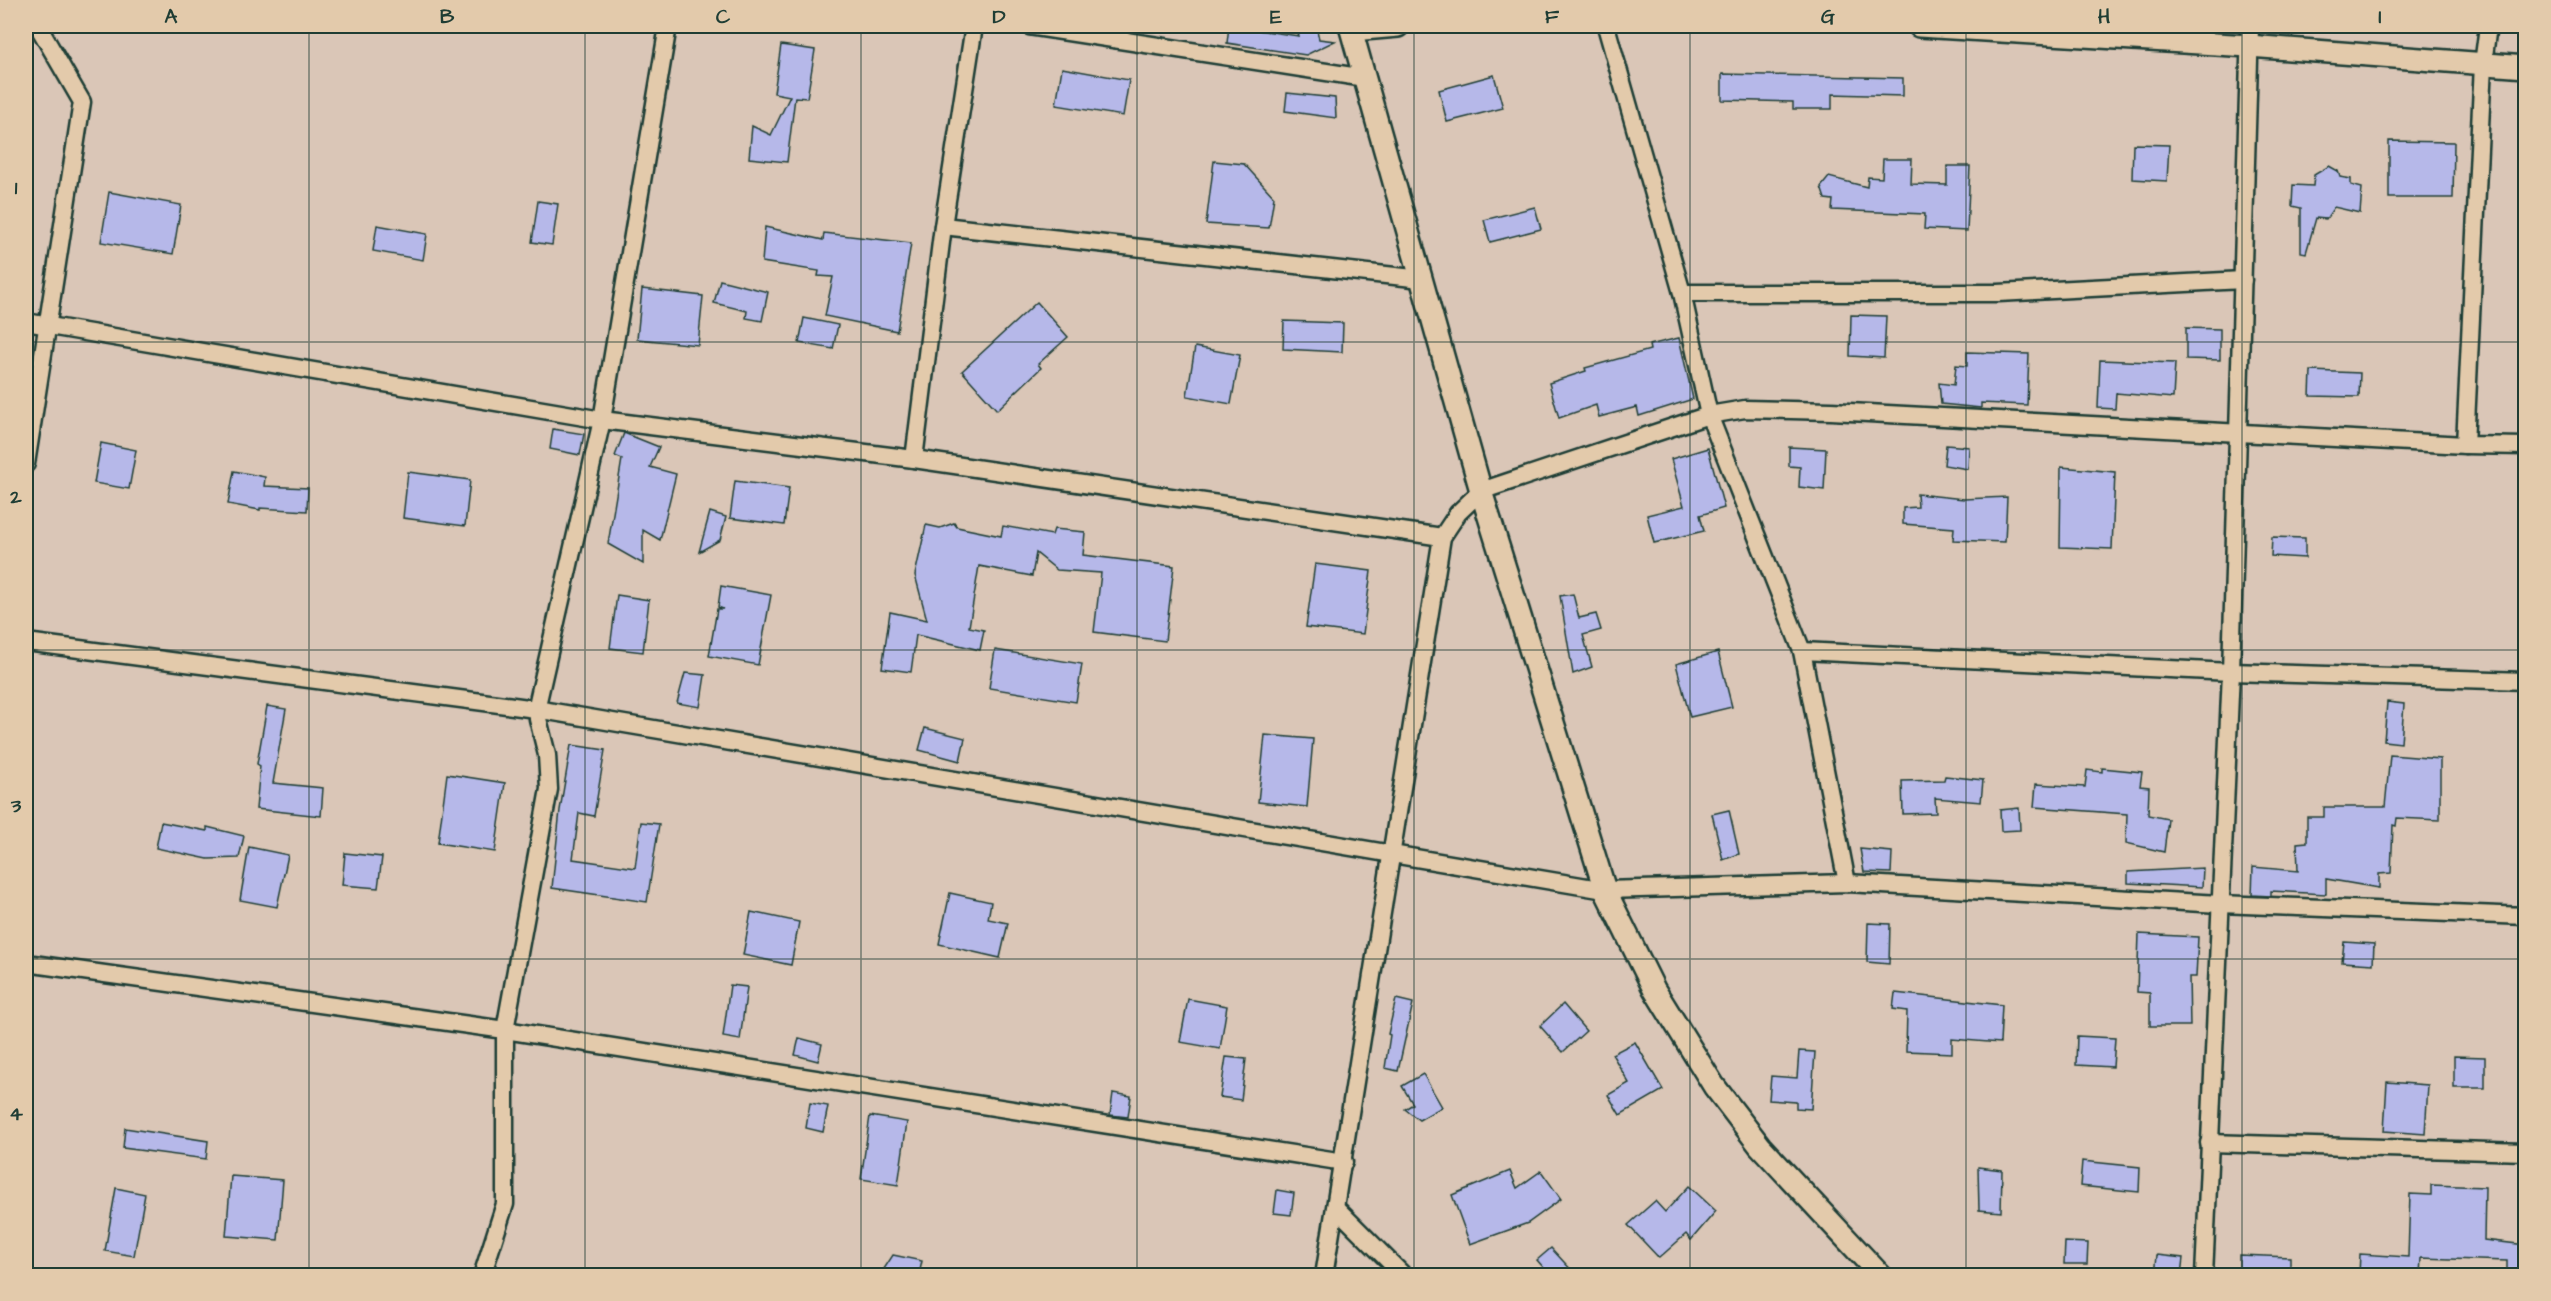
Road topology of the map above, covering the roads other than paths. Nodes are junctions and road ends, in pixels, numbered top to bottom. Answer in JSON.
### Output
{"nodes":[{"id":1,"x":38,"y":26,"type":"edge"},
{"id":2,"x":668,"y":26,"type":"edge"},
{"id":3,"x":974,"y":26,"type":"edge"},
{"id":4,"x":1029,"y":26,"type":"edge"},
{"id":5,"x":1398,"y":26,"type":"edge"},
{"id":6,"x":1606,"y":26,"type":"edge"},
{"id":7,"x":1919,"y":26,"type":"edge"},
{"id":8,"x":2488,"y":26,"type":"edge"},
{"id":9,"x":1351,"y":28,"type":"edge"},
{"id":10,"x":2010,"y":28,"type":"edge"},
{"id":11,"x":2250,"y":36,"type":"edge"},
{"id":12,"x":2483,"y":64,"type":"junction"},
{"id":13,"x":2526,"y":67,"type":"edge"},
{"id":14,"x":1365,"y":78,"type":"junction"},
{"id":15,"x":943,"y":226,"type":"junction"},
{"id":16,"x":1422,"y":279,"type":"junction"},
{"id":17,"x":2242,"y":280,"type":"junction"},
{"id":18,"x":1682,"y":293,"type":"junction"},
{"id":19,"x":26,"y":322,"type":"edge"},
{"id":20,"x":46,"y":326,"type":"junction"},
{"id":21,"x":1709,"y":415,"type":"junction"},
{"id":22,"x":602,"y":420,"type":"junction"},
{"id":23,"x":2238,"y":433,"type":"junction"},
{"id":24,"x":2465,"y":445,"type":"junction"},
{"id":25,"x":2526,"y":446,"type":"edge"},
{"id":26,"x":914,"y":459,"type":"junction"},
{"id":27,"x":26,"y":464,"type":"edge"},
{"id":28,"x":1481,"y":491,"type":"junction"},
{"id":29,"x":1442,"y":537,"type":"junction"},
{"id":30,"x":26,"y":642,"type":"edge"},
{"id":31,"x":1802,"y":651,"type":"junction"},
{"id":32,"x":2231,"y":672,"type":"junction"},
{"id":33,"x":2526,"y":681,"type":"edge"},
{"id":34,"x":537,"y":709,"type":"junction"},
{"id":35,"x":1393,"y":855,"type":"junction"},
{"id":36,"x":1847,"y":883,"type":"junction"},
{"id":37,"x":1605,"y":890,"type":"junction"},
{"id":38,"x":2220,"y":904,"type":"junction"},
{"id":39,"x":2526,"y":916,"type":"edge"},
{"id":40,"x":26,"y":963,"type":"edge"},
{"id":41,"x":505,"y":1030,"type":"junction"},
{"id":42,"x":2209,"y":1143,"type":"junction"},
{"id":43,"x":2526,"y":1152,"type":"edge"},
{"id":44,"x":1344,"y":1162,"type":"junction"},
{"id":45,"x":1336,"y":1208,"type":"junction"},
{"id":46,"x":482,"y":1275,"type":"edge"},
{"id":47,"x":1324,"y":1275,"type":"edge"},
{"id":48,"x":1404,"y":1275,"type":"edge"},
{"id":49,"x":1881,"y":1275,"type":"edge"},
{"id":50,"x":2204,"y":1275,"type":"edge"}],
"edges":[{"from":1,"to":20,"type":"street"},
{"from":2,"to":22,"type":"street"},
{"from":3,"to":15,"type":"street"},
{"from":4,"to":14,"type":"street"},
{"from":5,"to":9,"type":"street"},
{"from":6,"to":18,"type":"street"},
{"from":7,"to":10,"type":"street"},
{"from":8,"to":12,"type":"street"},
{"from":9,"to":14,"type":"street"},
{"from":10,"to":11,"type":"street"},
{"from":11,"to":12,"type":"street"},
{"from":11,"to":17,"type":"street"},
{"from":12,"to":13,"type":"street"},
{"from":12,"to":24,"type":"street"},
{"from":14,"to":16,"type":"street"},
{"from":15,"to":16,"type":"street"},
{"from":15,"to":26,"type":"street"},
{"from":16,"to":28,"type":"street"},
{"from":17,"to":18,"type":"street"},
{"from":17,"to":23,"type":"street"},
{"from":18,"to":21,"type":"street"},
{"from":19,"to":20,"type":"street"},
{"from":20,"to":22,"type":"street"},
{"from":20,"to":27,"type":"street"},
{"from":21,"to":23,"type":"street"},
{"from":21,"to":28,"type":"street"},
{"from":21,"to":31,"type":"street"},
{"from":22,"to":26,"type":"street"},
{"from":22,"to":34,"type":"street"},
{"from":23,"to":24,"type":"street"},
{"from":23,"to":32,"type":"street"},
{"from":24,"to":25,"type":"street"},
{"from":26,"to":29,"type":"street"},
{"from":28,"to":29,"type":"street"},
{"from":28,"to":37,"type":"street"},
{"from":29,"to":35,"type":"street"},
{"from":30,"to":34,"type":"street"},
{"from":31,"to":32,"type":"street"},
{"from":31,"to":36,"type":"street"},
{"from":32,"to":33,"type":"street"},
{"from":32,"to":38,"type":"street"},
{"from":34,"to":35,"type":"street"},
{"from":34,"to":41,"type":"street"},
{"from":35,"to":37,"type":"street"},
{"from":35,"to":44,"type":"street"},
{"from":36,"to":37,"type":"street"},
{"from":36,"to":38,"type":"street"},
{"from":37,"to":49,"type":"street"},
{"from":38,"to":39,"type":"street"},
{"from":38,"to":42,"type":"street"},
{"from":40,"to":41,"type":"street"},
{"from":41,"to":44,"type":"street"},
{"from":41,"to":46,"type":"street"},
{"from":42,"to":43,"type":"street"},
{"from":42,"to":50,"type":"street"},
{"from":44,"to":45,"type":"street"},
{"from":45,"to":47,"type":"street"},
{"from":45,"to":48,"type":"street"}]}
